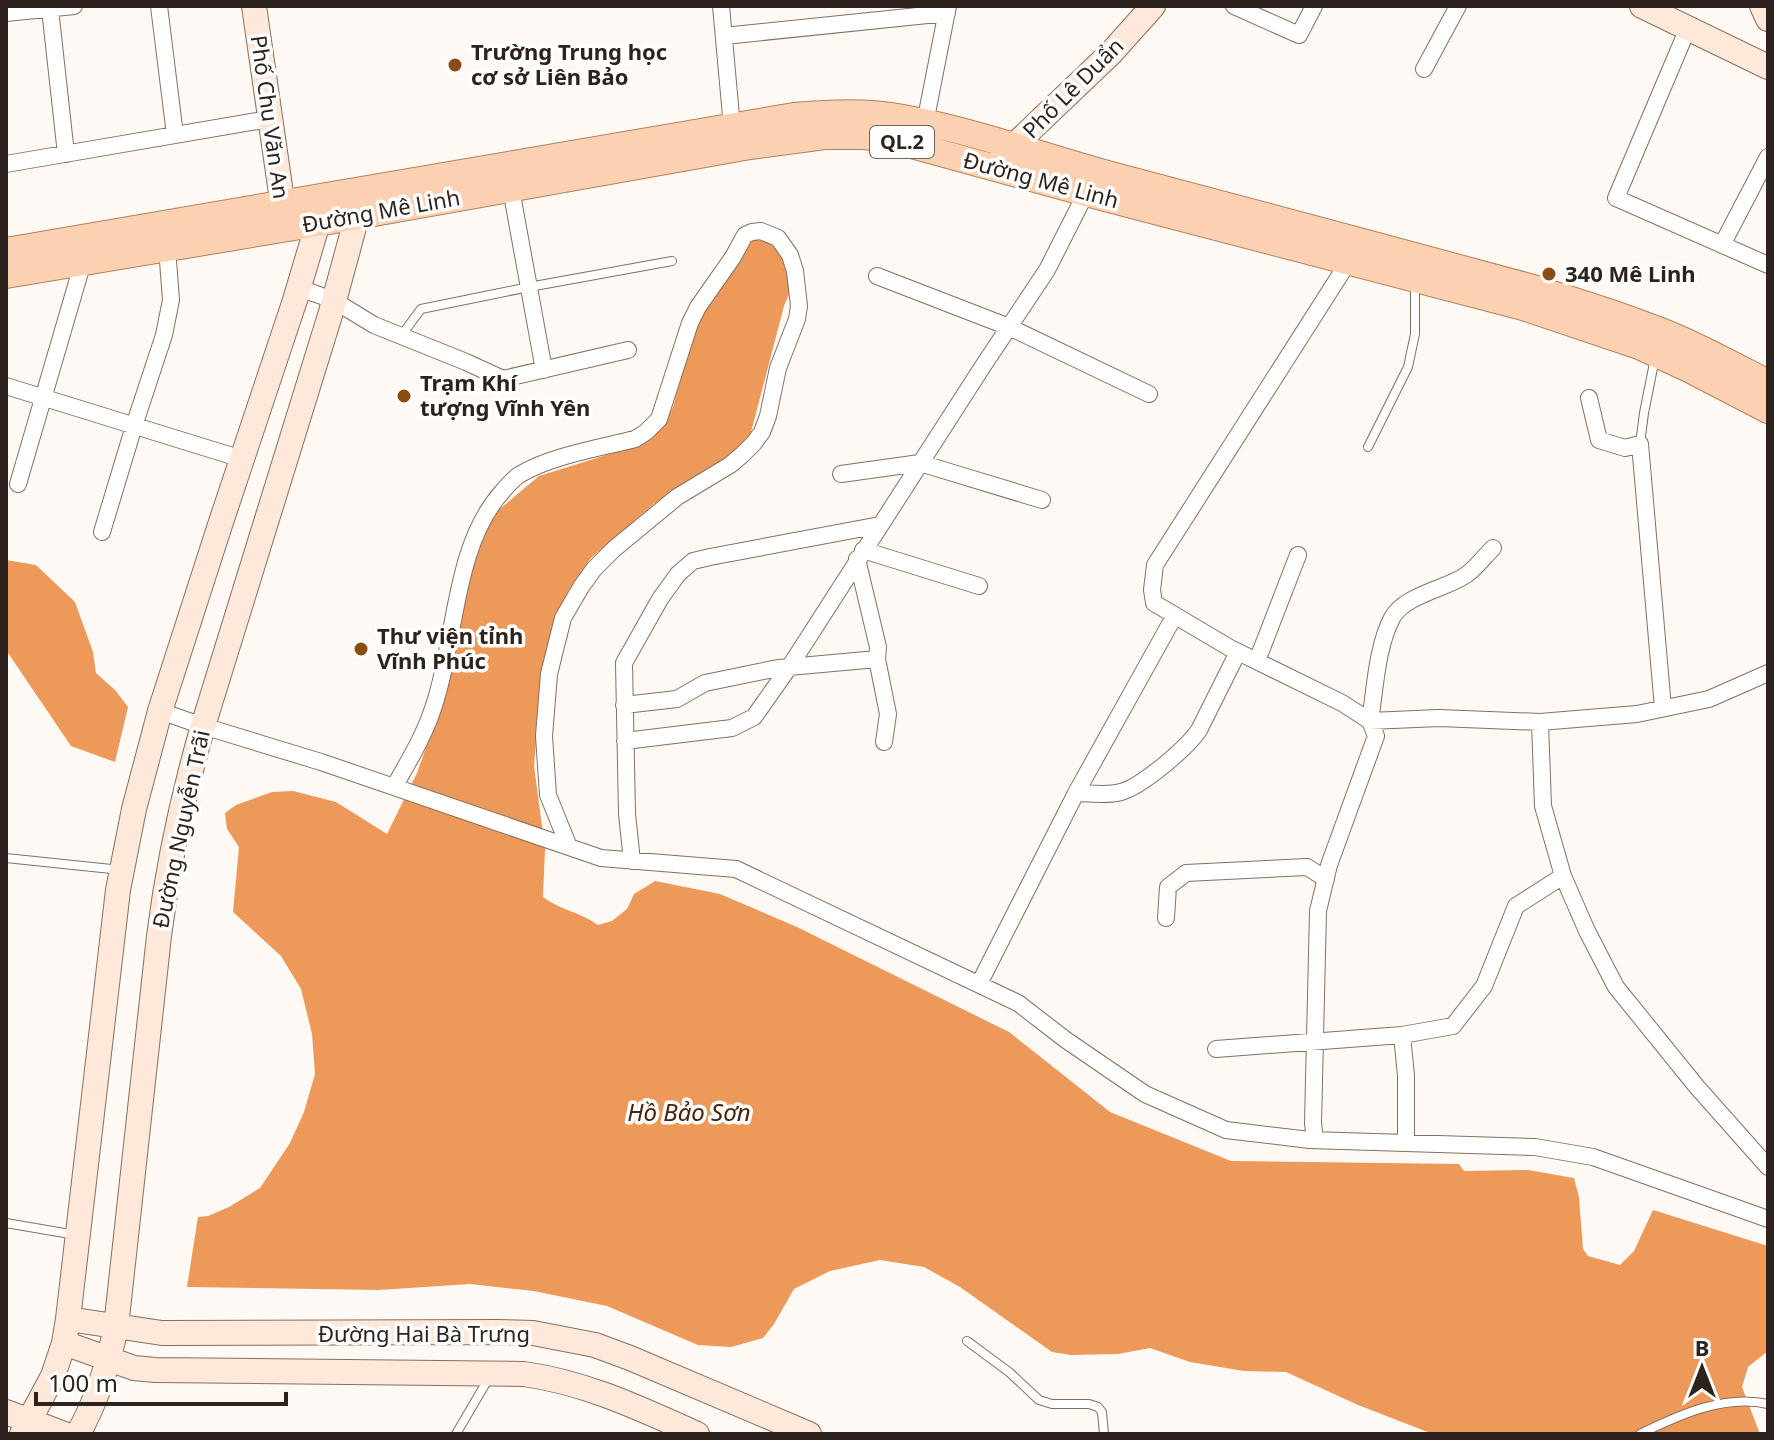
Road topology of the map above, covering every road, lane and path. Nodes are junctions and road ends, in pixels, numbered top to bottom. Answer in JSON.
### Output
{"nodes":[{"id":1,"x":74,"y":6,"type":"edge"},
{"id":2,"x":159,"y":6,"type":"edge"},
{"id":3,"x":254,"y":6,"type":"edge"},
{"id":4,"x":721,"y":6,"type":"edge"},
{"id":5,"x":1153,"y":6,"type":"edge"},
{"id":6,"x":1234,"y":6,"type":"edge"},
{"id":7,"x":1314,"y":6,"type":"edge"},
{"id":8,"x":1458,"y":6,"type":"edge"},
{"id":9,"x":1642,"y":6,"type":"edge"},
{"id":10,"x":1762,"y":6,"type":"edge"},
{"id":11,"x":50,"y":9,"type":"junction"},
{"id":12,"x":948,"y":10,"type":"edge"},
{"id":13,"x":6,"y":13,"type":"edge"},
{"id":14,"x":1768,"y":19,"type":"edge"},
{"id":15,"x":1688,"y":28,"type":"junction"},
{"id":16,"x":724,"y":36,"type":"junction"},
{"id":17,"x":1768,"y":67,"type":"edge"},
{"id":18,"x":1424,"y":69,"type":"dead end"},
{"id":19,"x":269,"y":119,"type":"junction"},
{"id":20,"x":925,"y":123,"type":"junction"},
{"id":21,"x":732,"y":127,"type":"junction"},
{"id":22,"x":175,"y":135,"type":"junction"},
{"id":23,"x":1014,"y":147,"type":"junction"},
{"id":24,"x":66,"y":154,"type":"junction"},
{"id":25,"x":1768,"y":157,"type":"edge"},
{"id":26,"x":6,"y":164,"type":"edge"},
{"id":27,"x":991,"y":167,"type":"junction"},
{"id":28,"x":511,"y":189,"type":"junction"},
{"id":29,"x":364,"y":190,"type":"junction"},
{"id":30,"x":1086,"y":193,"type":"junction"},
{"id":31,"x":326,"y":196,"type":"junction"},
{"id":32,"x":284,"y":216,"type":"junction"},
{"id":33,"x":356,"y":216,"type":"junction"},
{"id":34,"x":318,"y":223,"type":"junction"},
{"id":35,"x":1722,"y":245,"type":"junction"},
{"id":36,"x":167,"y":248,"type":"junction"},
{"id":37,"x":6,"y":251,"type":"edge"},
{"id":38,"x":672,"y":261,"type":"dead end"},
{"id":39,"x":1349,"y":261,"type":"junction"},
{"id":40,"x":83,"y":262,"type":"junction"},
{"id":41,"x":1768,"y":265,"type":"edge"},
{"id":42,"x":6,"y":275,"type":"edge"},
{"id":43,"x":877,"y":276,"type":"dead end"},
{"id":44,"x":1415,"y":278,"type":"junction"},
{"id":45,"x":529,"y":287,"type":"junction"},
{"id":46,"x":299,"y":288,"type":"junction"},
{"id":47,"x":333,"y":300,"type":"junction"},
{"id":48,"x":1009,"y":327,"type":"junction"},
{"id":49,"x":401,"y":336,"type":"junction"},
{"id":50,"x":628,"y":350,"type":"dead end"},
{"id":51,"x":1656,"y":353,"type":"junction"},
{"id":52,"x":544,"y":370,"type":"junction"},
{"id":53,"x":1768,"y":383,"type":"edge"},
{"id":54,"x":6,"y":386,"type":"edge"},
{"id":55,"x":1149,"y":394,"type":"dead end"},
{"id":56,"x":45,"y":398,"type":"junction"},
{"id":57,"x":1589,"y":398,"type":"dead end"},
{"id":58,"x":1768,"y":410,"type":"edge"},
{"id":59,"x":134,"y":426,"type":"junction"},
{"id":60,"x":1640,"y":444,"type":"junction"},
{"id":61,"x":1368,"y":447,"type":"dead end"},
{"id":62,"x":242,"y":459,"type":"junction"},
{"id":63,"x":920,"y":463,"type":"junction"},
{"id":64,"x":841,"y":474,"type":"dead end"},
{"id":65,"x":18,"y":484,"type":"dead end"},
{"id":66,"x":1042,"y":500,"type":"dead end"},
{"id":67,"x":880,"y":525,"type":"junction"},
{"id":68,"x":102,"y":532,"type":"dead end"},
{"id":69,"x":1493,"y":548,"type":"dead end"},
{"id":70,"x":860,"y":554,"type":"junction"},
{"id":71,"x":1298,"y":555,"type":"dead end"},
{"id":72,"x":979,"y":586,"type":"dead end"},
{"id":73,"x":1175,"y":615,"type":"junction"},
{"id":74,"x":1238,"y":652,"type":"junction"},
{"id":75,"x":877,"y":659,"type":"junction"},
{"id":76,"x":1257,"y":661,"type":"junction"},
{"id":77,"x":790,"y":666,"type":"junction"},
{"id":78,"x":1768,"y":673,"type":"edge"},
{"id":79,"x":624,"y":705,"type":"junction"},
{"id":80,"x":1663,"y":708,"type":"junction"},
{"id":81,"x":160,"y":711,"type":"junction"},
{"id":82,"x":1370,"y":721,"type":"junction"},
{"id":83,"x":1540,"y":722,"type":"junction"},
{"id":84,"x":203,"y":726,"type":"junction"},
{"id":85,"x":625,"y":741,"type":"junction"},
{"id":86,"x":884,"y":742,"type":"dead end"},
{"id":87,"x":397,"y":788,"type":"junction"},
{"id":88,"x":1076,"y":793,"type":"junction"},
{"id":89,"x":564,"y":845,"type":"junction"},
{"id":90,"x":6,"y":858,"type":"edge"},
{"id":91,"x":632,"y":861,"type":"junction"},
{"id":92,"x":121,"y":870,"type":"junction"},
{"id":93,"x":1563,"y":876,"type":"junction"},
{"id":94,"x":1326,"y":879,"type":"junction"},
{"id":95,"x":1166,"y":918,"type":"dead end"},
{"id":96,"x":979,"y":984,"type":"junction"},
{"id":97,"x":1402,"y":1035,"type":"junction"},
{"id":98,"x":1315,"y":1040,"type":"junction"},
{"id":99,"x":1216,"y":1049,"type":"dead end"},
{"id":100,"x":1315,"y":1140,"type":"junction"},
{"id":101,"x":1406,"y":1143,"type":"junction"},
{"id":102,"x":1768,"y":1167,"type":"edge"},
{"id":103,"x":1768,"y":1219,"type":"edge"},
{"id":104,"x":6,"y":1223,"type":"edge"},
{"id":105,"x":78,"y":1235,"type":"junction"},
{"id":106,"x":116,"y":1327,"type":"junction"},
{"id":107,"x":66,"y":1331,"type":"junction"},
{"id":108,"x":967,"y":1341,"type":"dead end"},
{"id":109,"x":110,"y":1359,"type":"junction"},
{"id":110,"x":492,"y":1374,"type":"junction"},
{"id":111,"x":1768,"y":1404,"type":"edge"},
{"id":112,"x":6,"y":1412,"type":"edge"},
{"id":113,"x":770,"y":1426,"type":"edge"},
{"id":114,"x":26,"y":1427,"type":"edge"},
{"id":115,"x":64,"y":1434,"type":"edge"},
{"id":116,"x":78,"y":1434,"type":"edge"},
{"id":117,"x":456,"y":1434,"type":"edge"},
{"id":118,"x":697,"y":1434,"type":"edge"},
{"id":119,"x":809,"y":1434,"type":"edge"},
{"id":120,"x":1104,"y":1434,"type":"edge"},
{"id":121,"x":1640,"y":1434,"type":"edge"}],
"edges":[{"from":1,"to":11,"type":"street"},
{"from":2,"to":22,"type":"street"},
{"from":3,"to":19,"type":"main road","name":"Phố Chu Văn An"},
{"from":4,"to":16,"type":"street"},
{"from":5,"to":23,"type":"main road","name":"Phố Lê Duẩn"},
{"from":6,"to":7,"type":"street"},
{"from":8,"to":18,"type":"street"},
{"from":9,"to":15,"type":"main road"},
{"from":10,"to":14,"type":"main road"},
{"from":11,"to":13,"type":"street"},
{"from":11,"to":24,"type":"street"},
{"from":12,"to":16,"type":"street"},
{"from":12,"to":20,"type":"street"},
{"from":15,"to":17,"type":"main road"},
{"from":15,"to":35,"type":"street"},
{"from":16,"to":21,"type":"street"},
{"from":19,"to":22,"type":"street"},
{"from":19,"to":32,"type":"main road","name":"Phố Chu Văn An"},
{"from":20,"to":21,"type":"main road","name":"Đường Mê Linh","number":"QL.2"},
{"from":20,"to":23,"type":"main road","name":"Đường Mê Linh","number":"QL.2"},
{"from":21,"to":29,"type":"main road","name":"Đường Mê Linh","number":"QL.2"},
{"from":22,"to":24,"type":"street"},
{"from":23,"to":27,"type":"main road","name":"Phố Lê Duẩn"},
{"from":23,"to":53,"type":"main road","name":"Đường Mê Linh","number":"QL.2"},
{"from":24,"to":26,"type":"street"},
{"from":25,"to":35,"type":"street"},
{"from":27,"to":28,"type":"main road","name":"Đường Mê Linh","number":"QL.2"},
{"from":27,"to":30,"type":"main road","name":"Đường Mê Linh","number":"QL.2"},
{"from":28,"to":33,"type":"main road","name":"Đường Mê Linh","number":"QL.2"},
{"from":28,"to":45,"type":"street"},
{"from":29,"to":31,"type":"main road","name":"Đường Mê Linh","number":"QL.2"},
{"from":29,"to":33,"type":"main road","name":"Đường Nguyễn Trãi"},
{"from":30,"to":39,"type":"main road","name":"Đường Mê Linh","number":"QL.2"},
{"from":30,"to":48,"type":"street"},
{"from":31,"to":32,"type":"main road","name":"Đường Mê Linh","number":"QL.2"},
{"from":31,"to":34,"type":"main road","name":"Đường Nguyễn Trãi"},
{"from":32,"to":34,"type":"main road","name":"Đường Mê Linh","number":"QL.2"},
{"from":32,"to":36,"type":"main road","name":"Đường Mê Linh","number":"QL.2"},
{"from":32,"to":37,"type":"main road","name":"Đường Mê Linh","number":"QL.2"},
{"from":33,"to":34,"type":"main road","name":"Đường Mê Linh","number":"QL.2"},
{"from":33,"to":47,"type":"main road","name":"Đường Nguyễn Trãi"},
{"from":34,"to":46,"type":"main road","name":"Đường Nguyễn Trãi"},
{"from":35,"to":41,"type":"street"},
{"from":36,"to":40,"type":"main road","name":"Đường Mê Linh","number":"QL.2"},
{"from":36,"to":59,"type":"street"},
{"from":38,"to":45,"type":"lane"},
{"from":39,"to":44,"type":"main road","name":"Đường Mê Linh","number":"QL.2"},
{"from":39,"to":73,"type":"street"},
{"from":40,"to":42,"type":"main road","name":"Đường Mê Linh","number":"QL.2"},
{"from":40,"to":56,"type":"street"},
{"from":43,"to":48,"type":"street"},
{"from":44,"to":51,"type":"main road","name":"Đường Mê Linh","number":"QL.2"},
{"from":44,"to":61,"type":"lane"},
{"from":45,"to":49,"type":"lane"},
{"from":45,"to":52,"type":"street"},
{"from":46,"to":47,"type":"street"},
{"from":46,"to":62,"type":"main road","name":"Đường Nguyễn Trãi"},
{"from":47,"to":49,"type":"street"},
{"from":47,"to":84,"type":"main road","name":"Đường Nguyễn Trãi"},
{"from":48,"to":55,"type":"street"},
{"from":48,"to":63,"type":"street"},
{"from":49,"to":52,"type":"street"},
{"from":50,"to":52,"type":"street"},
{"from":51,"to":58,"type":"main road","name":"Đường Mê Linh","number":"QL.2"},
{"from":51,"to":60,"type":"lane"},
{"from":54,"to":56,"type":"street"},
{"from":56,"to":59,"type":"street"},
{"from":56,"to":65,"type":"street"},
{"from":57,"to":60,"type":"street"},
{"from":59,"to":62,"type":"street"},
{"from":59,"to":68,"type":"street"},
{"from":60,"to":80,"type":"street"},
{"from":62,"to":81,"type":"main road","name":"Đường Nguyễn Trãi"},
{"from":63,"to":64,"type":"street"},
{"from":63,"to":66,"type":"street"},
{"from":63,"to":67,"type":"street"},
{"from":67,"to":70,"type":"street"},
{"from":67,"to":79,"type":"street"},
{"from":69,"to":82,"type":"street"},
{"from":70,"to":72,"type":"street"},
{"from":70,"to":75,"type":"street"},
{"from":70,"to":77,"type":"street"},
{"from":71,"to":76,"type":"street"},
{"from":73,"to":74,"type":"street"},
{"from":73,"to":88,"type":"street"},
{"from":74,"to":76,"type":"street"},
{"from":74,"to":88,"type":"street"},
{"from":75,"to":77,"type":"street"},
{"from":75,"to":86,"type":"street"},
{"from":76,"to":82,"type":"street"},
{"from":77,"to":79,"type":"street"},
{"from":77,"to":85,"type":"street"},
{"from":78,"to":80,"type":"street"},
{"from":79,"to":85,"type":"street"},
{"from":80,"to":83,"type":"street"},
{"from":81,"to":84,"type":"street"},
{"from":81,"to":92,"type":"main road","name":"Đường Nguyễn Trãi"},
{"from":82,"to":83,"type":"street"},
{"from":82,"to":94,"type":"street"},
{"from":83,"to":93,"type":"street"},
{"from":84,"to":87,"type":"street"},
{"from":84,"to":106,"type":"main road","name":"Đường Nguyễn Trãi"},
{"from":85,"to":91,"type":"street"},
{"from":87,"to":89,"type":"street"},
{"from":87,"to":89,"type":"street"},
{"from":88,"to":96,"type":"street"},
{"from":89,"to":91,"type":"street"},
{"from":90,"to":92,"type":"lane"},
{"from":91,"to":96,"type":"street"},
{"from":92,"to":105,"type":"main road","name":"Đường Nguyễn Trãi"},
{"from":93,"to":97,"type":"street"},
{"from":93,"to":102,"type":"street"},
{"from":94,"to":95,"type":"street"},
{"from":94,"to":98,"type":"street"},
{"from":96,"to":100,"type":"street"},
{"from":97,"to":98,"type":"street"},
{"from":97,"to":101,"type":"street"},
{"from":98,"to":99,"type":"street"},
{"from":98,"to":100,"type":"street"},
{"from":100,"to":101,"type":"street"},
{"from":101,"to":103,"type":"street"},
{"from":104,"to":105,"type":"lane"},
{"from":105,"to":107,"type":"main road","name":"Đường Nguyễn Trãi"},
{"from":106,"to":107,"type":"main road","name":"Đường Hai Bà Trưng"},
{"from":106,"to":109,"type":"main road","name":"Đường Nguyễn Trãi"},
{"from":106,"to":113,"type":"main road","name":"Đường Hai Bà Trưng"},
{"from":107,"to":109,"type":"main road","name":"Đường Hai Bà Trưng"},
{"from":107,"to":114,"type":"main road","name":"Đường Nguyễn Trãi"},
{"from":108,"to":120,"type":"lane"},
{"from":109,"to":110,"type":"main road","name":"Đường Hai Bà Trưng"},
{"from":109,"to":116,"type":"main road","name":"Đường Nguyễn Trãi"},
{"from":110,"to":117,"type":"lane"},
{"from":110,"to":118,"type":"main road","name":"Đường Hai Bà Trưng"},
{"from":111,"to":121,"type":"lane"},
{"from":112,"to":114,"type":"main road"},
{"from":113,"to":119,"type":"main road","name":"Đường Hai Bà Trưng"},
{"from":114,"to":115,"type":"main road"}]}
